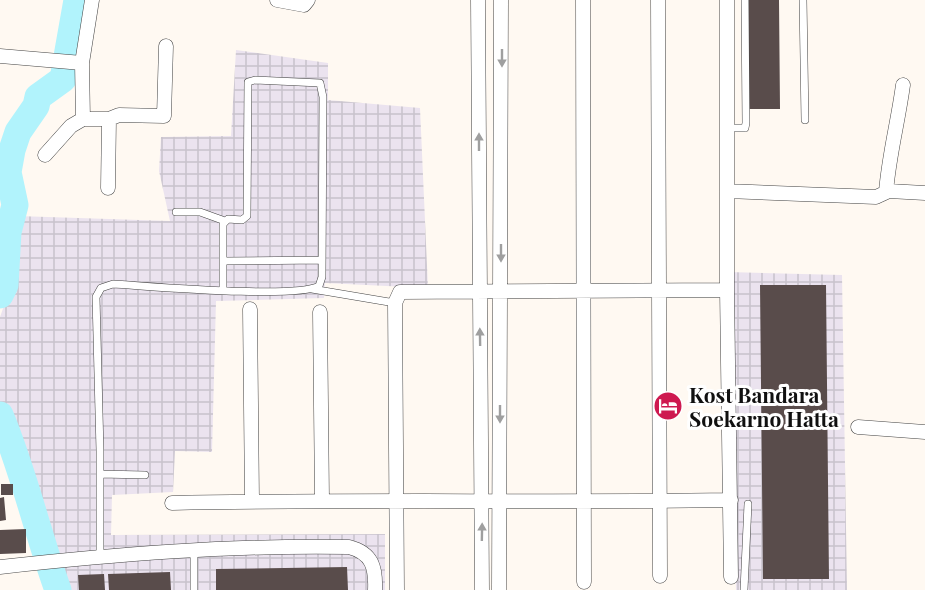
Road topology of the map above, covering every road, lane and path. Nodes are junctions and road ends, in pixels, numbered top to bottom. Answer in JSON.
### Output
{"nodes":[{"id":1,"x":92,"y":0,"type":"edge"},
{"id":2,"x":277,"y":0,"type":"edge"},
{"id":3,"x":308,"y":0,"type":"edge"},
{"id":4,"x":478,"y":0,"type":"edge"},
{"id":5,"x":501,"y":0,"type":"edge"},
{"id":6,"x":584,"y":0,"type":"edge"},
{"id":7,"x":658,"y":0,"type":"edge"},
{"id":8,"x":727,"y":0,"type":"edge"},
{"id":9,"x":745,"y":0,"type":"edge"},
{"id":10,"x":803,"y":0,"type":"edge"},
{"id":11,"x":166,"y":45,"type":"dead end"},
{"id":12,"x":0,"y":56,"type":"edge"},
{"id":13,"x":73,"y":62,"type":"junction"},
{"id":14,"x":903,"y":85,"type":"dead end"},
{"id":15,"x":83,"y":119,"type":"junction"},
{"id":16,"x":109,"y":119,"type":"junction"},
{"id":17,"x":805,"y":120,"type":"dead end"},
{"id":18,"x":728,"y":128,"type":"junction"},
{"id":19,"x":45,"y":155,"type":"dead end"},
{"id":20,"x":108,"y":188,"type":"dead end"},
{"id":21,"x":728,"y":191,"type":"junction"},
{"id":22,"x":886,"y":192,"type":"junction"},
{"id":23,"x":925,"y":194,"type":"edge"},
{"id":24,"x":176,"y":212,"type":"dead end"},
{"id":25,"x":225,"y":221,"type":"junction"},
{"id":26,"x":322,"y":260,"type":"junction"},
{"id":27,"x":224,"y":261,"type":"junction"},
{"id":28,"x":312,"y":289,"type":"junction"},
{"id":29,"x":223,"y":290,"type":"junction"},
{"id":30,"x":727,"y":290,"type":"junction"},
{"id":31,"x":659,"y":291,"type":"junction"},
{"id":32,"x":480,"y":292,"type":"junction"},
{"id":33,"x":501,"y":292,"type":"junction"},
{"id":34,"x":585,"y":292,"type":"junction"},
{"id":35,"x":395,"y":303,"type":"junction"},
{"id":36,"x":250,"y":309,"type":"dead end"},
{"id":37,"x":320,"y":312,"type":"dead end"},
{"id":38,"x":858,"y":427,"type":"dead end"},
{"id":39,"x":925,"y":432,"type":"edge"},
{"id":40,"x":100,"y":474,"type":"junction"},
{"id":41,"x":145,"y":475,"type":"dead end"},
{"id":42,"x":322,"y":500,"type":"junction"},
{"id":43,"x":731,"y":500,"type":"junction"},
{"id":44,"x":252,"y":501,"type":"junction"},
{"id":45,"x":395,"y":501,"type":"junction"},
{"id":46,"x":660,"y":501,"type":"junction"},
{"id":47,"x":483,"y":502,"type":"junction"},
{"id":48,"x":585,"y":502,"type":"junction"},
{"id":49,"x":172,"y":503,"type":"dead end"},
{"id":50,"x":500,"y":503,"type":"junction"},
{"id":51,"x":748,"y":504,"type":"dead end"},
{"id":52,"x":194,"y":549,"type":"junction"},
{"id":53,"x":100,"y":555,"type":"junction"},
{"id":54,"x":0,"y":567,"type":"edge"},
{"id":55,"x":660,"y":576,"type":"dead end"},
{"id":56,"x":731,"y":577,"type":"dead end"},
{"id":57,"x":584,"y":582,"type":"dead end"},
{"id":58,"x":194,"y":590,"type":"edge"},
{"id":59,"x":375,"y":590,"type":"edge"},
{"id":60,"x":397,"y":590,"type":"edge"},
{"id":61,"x":482,"y":590,"type":"edge"},
{"id":62,"x":499,"y":590,"type":"edge"},
{"id":63,"x":744,"y":590,"type":"edge"}],
"edges":[{"from":1,"to":13,"type":"street"},
{"from":2,"to":3,"type":"street"},
{"from":32,"to":4,"type":"street","one_way":true},
{"from":5,"to":33,"type":"street","one_way":true},
{"from":6,"to":34,"type":"street"},
{"from":7,"to":31,"type":"street"},
{"from":8,"to":18,"type":"street"},
{"from":9,"to":18,"type":"lane"},
{"from":10,"to":17,"type":"lane"},
{"from":11,"to":16,"type":"street"},
{"from":12,"to":13,"type":"street"},
{"from":13,"to":15,"type":"street"},
{"from":14,"to":22,"type":"street"},
{"from":15,"to":16,"type":"street"},
{"from":15,"to":19,"type":"street"},
{"from":16,"to":20,"type":"street"},
{"from":18,"to":21,"type":"street"},
{"from":21,"to":22,"type":"street"},
{"from":21,"to":30,"type":"street"},
{"from":22,"to":23,"type":"street"},
{"from":24,"to":25,"type":"lane"},
{"from":25,"to":26,"type":"lane"},
{"from":25,"to":27,"type":"lane"},
{"from":26,"to":27,"type":"lane"},
{"from":26,"to":28,"type":"lane"},
{"from":27,"to":29,"type":"lane"},
{"from":28,"to":29,"type":"lane"},
{"from":28,"to":35,"type":"lane"},
{"from":29,"to":40,"type":"lane"},
{"from":30,"to":31,"type":"street"},
{"from":30,"to":43,"type":"street"},
{"from":31,"to":34,"type":"street"},
{"from":31,"to":46,"type":"street"},
{"from":32,"to":33,"type":"street"},
{"from":32,"to":35,"type":"street"},
{"from":47,"to":32,"type":"street","one_way":true},
{"from":33,"to":34,"type":"street"},
{"from":33,"to":50,"type":"street","one_way":true},
{"from":34,"to":48,"type":"street"},
{"from":35,"to":45,"type":"street"},
{"from":36,"to":44,"type":"street"},
{"from":37,"to":42,"type":"street"},
{"from":38,"to":39,"type":"street"},
{"from":40,"to":41,"type":"lane"},
{"from":40,"to":53,"type":"lane"},
{"from":42,"to":44,"type":"street"},
{"from":42,"to":45,"type":"street"},
{"from":43,"to":46,"type":"street"},
{"from":43,"to":56,"type":"street"},
{"from":44,"to":49,"type":"street"},
{"from":45,"to":47,"type":"street"},
{"from":45,"to":60,"type":"street"},
{"from":46,"to":48,"type":"street"},
{"from":46,"to":55,"type":"street"},
{"from":47,"to":50,"type":"street"},
{"from":61,"to":47,"type":"street","one_way":true},
{"from":48,"to":50,"type":"street"},
{"from":48,"to":57,"type":"street"},
{"from":50,"to":62,"type":"street"},
{"from":51,"to":63,"type":"lane"},
{"from":52,"to":53,"type":"street"},
{"from":52,"to":58,"type":"lane"},
{"from":52,"to":59,"type":"street"},
{"from":53,"to":54,"type":"street"}]}
